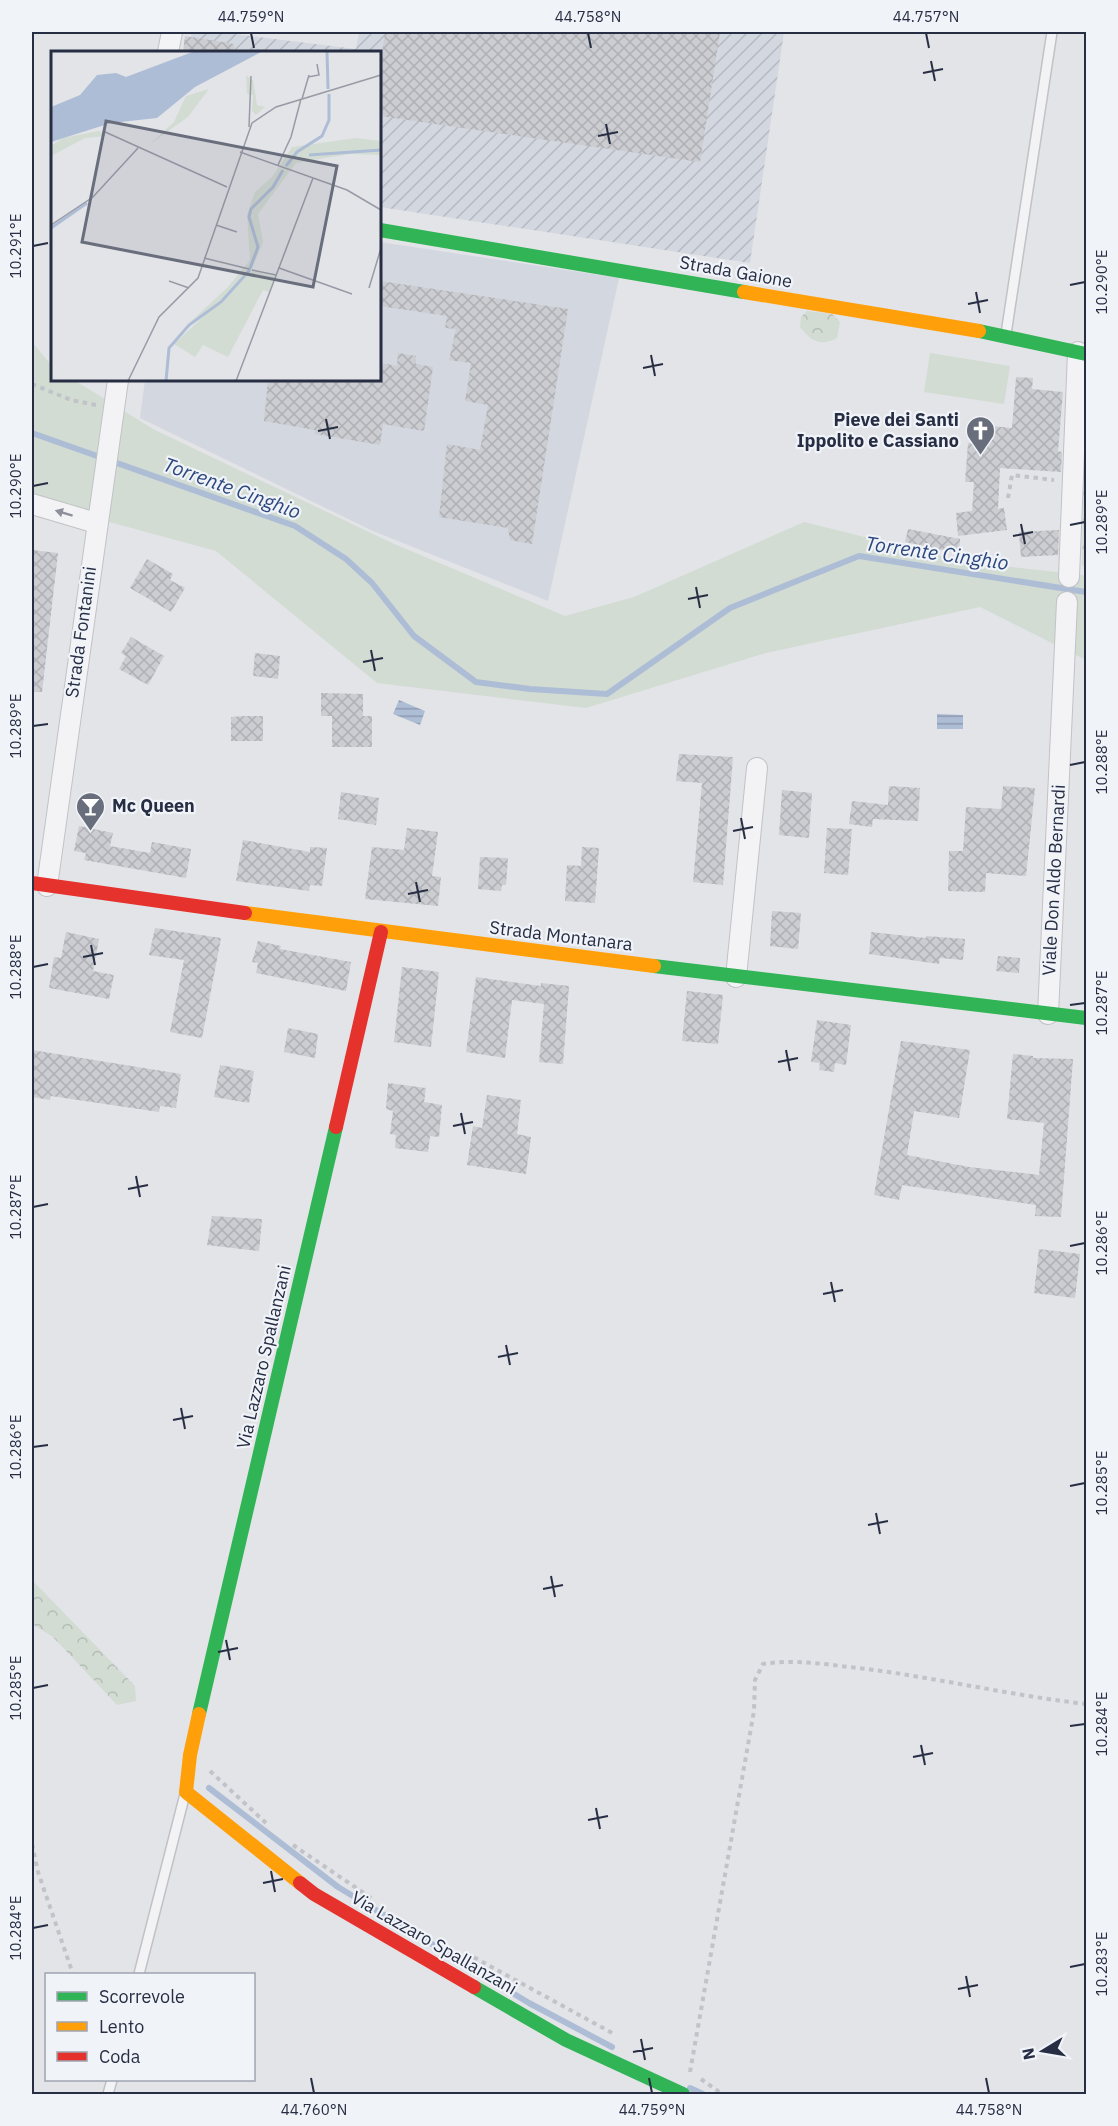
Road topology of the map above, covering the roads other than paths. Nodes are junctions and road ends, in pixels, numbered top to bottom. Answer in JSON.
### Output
{"nodes":[{"id":1,"x":172,"y":32,"type":"edge"},
{"id":2,"x":1052,"y":32,"type":"edge"},
{"id":3,"x":168,"y":51,"type":"edge"},
{"id":4,"x":381,"y":230,"type":"edge"},
{"id":5,"x":1006,"y":336,"type":"junction"},
{"id":6,"x":1082,"y":353,"type":"edge"},
{"id":7,"x":113,"y":394,"type":"edge"},
{"id":8,"x":32,"y":504,"type":"edge"},
{"id":9,"x":96,"y":523,"type":"junction"},
{"id":10,"x":1069,"y":576,"type":"dead end"},
{"id":11,"x":1067,"y":602,"type":"dead end"},
{"id":12,"x":757,"y":768,"type":"dead end"},
{"id":13,"x":39,"y":884,"type":"edge"},
{"id":14,"x":381,"y":932,"type":"junction"},
{"id":15,"x":736,"y":977,"type":"junction"},
{"id":16,"x":1048,"y":1014,"type":"junction"},
{"id":17,"x":1086,"y":1018,"type":"edge"},
{"id":18,"x":186,"y":1792,"type":"junction"},
{"id":19,"x":139,"y":1973,"type":"edge"},
{"id":20,"x":683,"y":2094,"type":"edge"}],
"edges":[{"from":1,"to":3,"type":"street"},
{"from":2,"to":5,"type":"lane"},
{"from":4,"to":5,"type":"street","name":"Strada Gaione"},
{"from":5,"to":6,"type":"street","name":"Strada Gaione"},
{"from":6,"to":10,"type":"street"},
{"from":7,"to":9,"type":"street","name":"Strada Fontanini"},
{"from":9,"to":8,"type":"street","one_way":true},
{"from":9,"to":13,"type":"street","name":"Strada Fontanini"},
{"from":11,"to":16,"type":"street","name":"Viale Don Aldo Bernardi"},
{"from":12,"to":15,"type":"street"},
{"from":13,"to":14,"type":"street","name":"Strada Montanara"},
{"from":14,"to":15,"type":"street","name":"Strada Montanara"},
{"from":14,"to":18,"type":"street","name":"Via Lazzaro Spallanzani"},
{"from":15,"to":16,"type":"street","name":"Strada Montanara"},
{"from":16,"to":17,"type":"street","name":"Strada Montanara"},
{"from":18,"to":19,"type":"lane","name":"Via Lazzaro Spallanzani"},
{"from":18,"to":20,"type":"street","name":"Via Lazzaro Spallanzani"}]}
